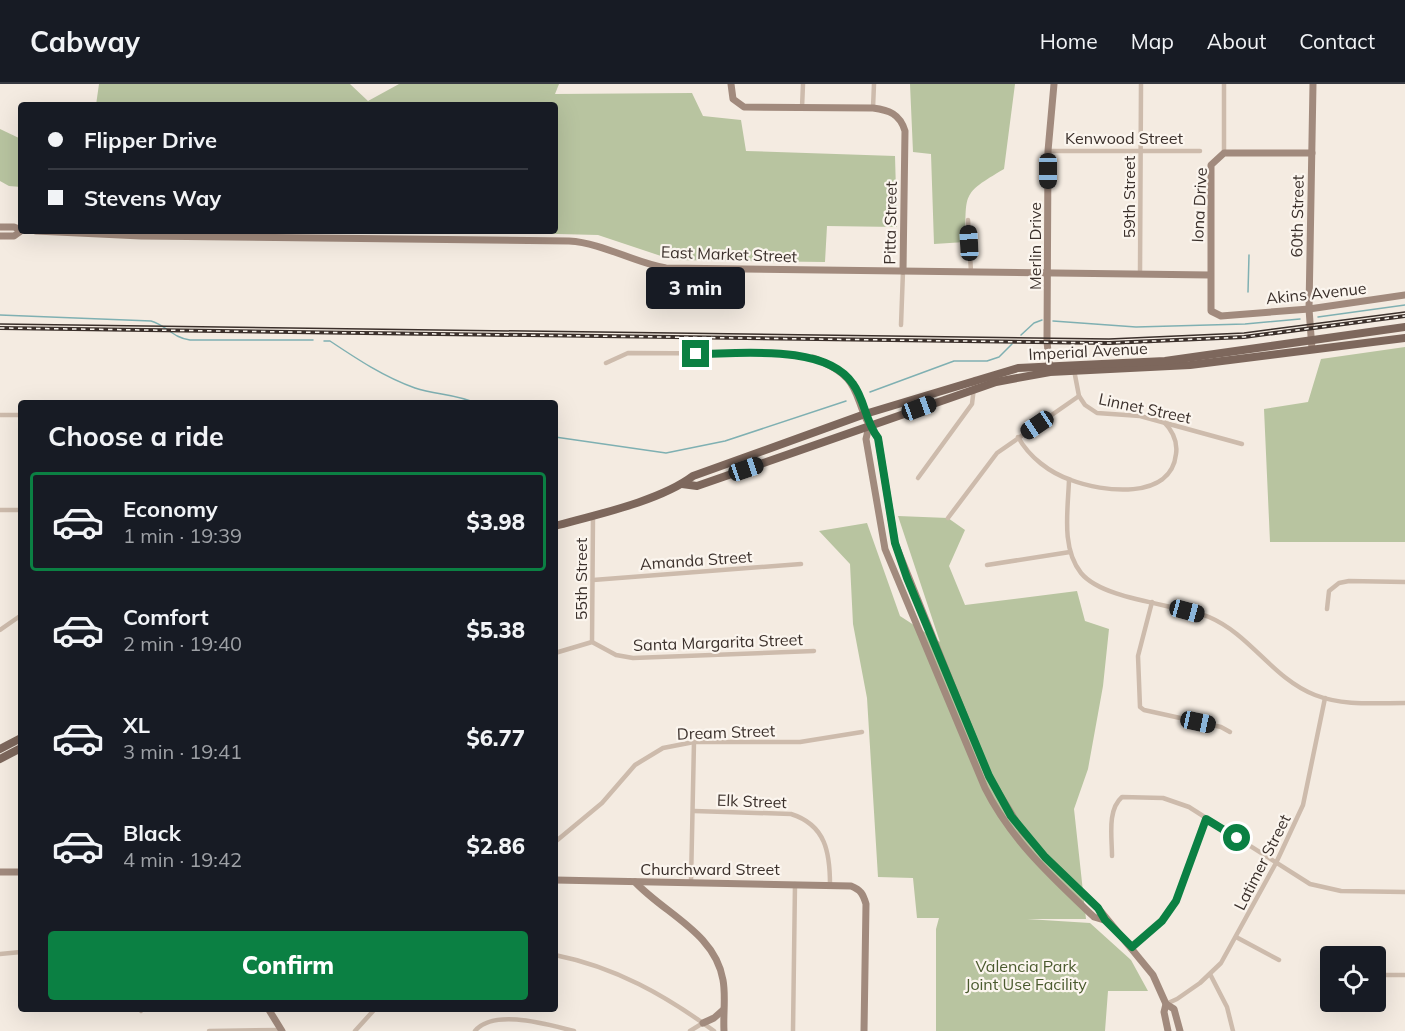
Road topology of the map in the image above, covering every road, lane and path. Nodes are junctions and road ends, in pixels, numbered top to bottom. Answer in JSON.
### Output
{"nodes":[{"id":1,"x":731,"y":84,"type":"edge"},
{"id":2,"x":803,"y":84,"type":"edge"},
{"id":3,"x":874,"y":84,"type":"edge"},
{"id":4,"x":1054,"y":84,"type":"edge"},
{"id":5,"x":1141,"y":84,"type":"edge"},
{"id":6,"x":1224,"y":84,"type":"edge"},
{"id":7,"x":1313,"y":84,"type":"edge"},
{"id":8,"x":802,"y":108,"type":"junction"},
{"id":9,"x":873,"y":108,"type":"junction"},
{"id":10,"x":1048,"y":151,"type":"junction"},
{"id":11,"x":1200,"y":151,"type":"dead end"},
{"id":12,"x":1141,"y":152,"type":"junction"},
{"id":13,"x":1224,"y":153,"type":"junction"},
{"id":14,"x":1312,"y":153,"type":"junction"},
{"id":15,"x":968,"y":220,"type":"dead end"},
{"id":16,"x":0,"y":227,"type":"edge"},
{"id":17,"x":18,"y":229,"type":"edge"},
{"id":18,"x":18,"y":233,"type":"edge"},
{"id":19,"x":99,"y":234,"type":"edge"},
{"id":20,"x":0,"y":236,"type":"edge"},
{"id":21,"x":903,"y":271,"type":"junction"},
{"id":22,"x":971,"y":272,"type":"junction"},
{"id":23,"x":1048,"y":273,"type":"junction"},
{"id":24,"x":1140,"y":274,"type":"junction"},
{"id":25,"x":1210,"y":275,"type":"junction"},
{"id":26,"x":1405,"y":296,"type":"edge"},
{"id":27,"x":1309,"y":309,"type":"junction"},
{"id":28,"x":1230,"y":315,"type":"joint"},
{"id":29,"x":901,"y":325,"type":"dead end"},
{"id":30,"x":1405,"y":327,"type":"edge"},
{"id":31,"x":1405,"y":338,"type":"edge"},
{"id":32,"x":1312,"y":345,"type":"junction"},
{"id":33,"x":813,"y":358,"type":"joint"},
{"id":34,"x":606,"y":363,"type":"dead end"},
{"id":35,"x":1075,"y":367,"type":"junction"},
{"id":36,"x":1050,"y":368,"type":"junction"},
{"id":37,"x":975,"y":379,"type":"junction"},
{"id":38,"x":975,"y":388,"type":"junction"},
{"id":39,"x":1079,"y":396,"type":"junction"},
{"id":40,"x":865,"y":414,"type":"junction"},
{"id":41,"x":0,"y":415,"type":"edge"},
{"id":42,"x":18,"y":415,"type":"edge"},
{"id":43,"x":1163,"y":421,"type":"junction"},
{"id":44,"x":869,"y":426,"type":"junction"},
{"id":45,"x":1018,"y":437,"type":"junction"},
{"id":46,"x":1242,"y":444,"type":"dead end"},
{"id":47,"x":918,"y":478,"type":"dead end"},
{"id":48,"x":1069,"y":480,"type":"junction"},
{"id":49,"x":682,"y":484,"type":"junction"},
{"id":50,"x":0,"y":510,"type":"edge"},
{"id":51,"x":18,"y":510,"type":"edge"},
{"id":52,"x":593,"y":516,"type":"junction"},
{"id":53,"x":948,"y":518,"type":"dead end"},
{"id":54,"x":558,"y":525,"type":"edge"},
{"id":55,"x":1070,"y":552,"type":"junction"},
{"id":56,"x":801,"y":564,"type":"dead end"},
{"id":57,"x":987,"y":566,"type":"dead end"},
{"id":58,"x":593,"y":580,"type":"junction"},
{"id":59,"x":1405,"y":582,"type":"edge"},
{"id":60,"x":1152,"y":602,"type":"junction"},
{"id":61,"x":1327,"y":609,"type":"dead end"},
{"id":62,"x":18,"y":617,"type":"edge"},
{"id":63,"x":0,"y":630,"type":"edge"},
{"id":64,"x":592,"y":642,"type":"junction"},
{"id":65,"x":814,"y":651,"type":"dead end"},
{"id":66,"x":558,"y":652,"type":"edge"},
{"id":67,"x":1325,"y":698,"type":"junction"},
{"id":68,"x":1405,"y":704,"type":"edge"},
{"id":69,"x":862,"y":732,"type":"dead end"},
{"id":70,"x":1230,"y":732,"type":"dead end"},
{"id":71,"x":18,"y":740,"type":"edge"},
{"id":72,"x":694,"y":742,"type":"junction"},
{"id":73,"x":0,"y":749,"type":"edge"},
{"id":74,"x":18,"y":749,"type":"edge"},
{"id":75,"x":0,"y":759,"type":"edge"},
{"id":76,"x":694,"y":811,"type":"junction"},
{"id":77,"x":1206,"y":819,"type":"junction"},
{"id":78,"x":558,"y":840,"type":"edge"},
{"id":79,"x":1112,"y":856,"type":"dead end"},
{"id":80,"x":1276,"y":863,"type":"junction"},
{"id":81,"x":0,"y":872,"type":"edge"},
{"id":82,"x":18,"y":872,"type":"edge"},
{"id":83,"x":558,"y":880,"type":"edge"},
{"id":84,"x":634,"y":882,"type":"junction"},
{"id":85,"x":691,"y":882,"type":"junction"},
{"id":86,"x":795,"y":884,"type":"junction"},
{"id":87,"x":830,"y":885,"type":"junction"},
{"id":88,"x":1405,"y":892,"type":"edge"},
{"id":89,"x":1105,"y":920,"type":"junction"},
{"id":90,"x":1236,"y":937,"type":"junction"},
{"id":91,"x":1132,"y":947,"type":"junction"},
{"id":92,"x":18,"y":952,"type":"edge"},
{"id":93,"x":0,"y":954,"type":"edge"},
{"id":94,"x":558,"y":956,"type":"edge"},
{"id":95,"x":1279,"y":960,"type":"dead end"},
{"id":96,"x":1210,"y":974,"type":"junction"},
{"id":97,"x":1386,"y":975,"type":"edge"},
{"id":98,"x":1405,"y":975,"type":"edge"},
{"id":99,"x":1166,"y":1004,"type":"junction"},
{"id":100,"x":723,"y":1010,"type":"junction"},
{"id":101,"x":270,"y":1012,"type":"edge"},
{"id":102,"x":373,"y":1012,"type":"edge"},
{"id":103,"x":703,"y":1023,"type":"junction"},
{"id":104,"x":360,"y":1029,"type":"edge"},
{"id":105,"x":282,"y":1030,"type":"edge"},
{"id":106,"x":209,"y":1031,"type":"edge"},
{"id":107,"x":226,"y":1031,"type":"edge"},
{"id":108,"x":355,"y":1031,"type":"edge"},
{"id":109,"x":475,"y":1031,"type":"edge"},
{"id":110,"x":574,"y":1031,"type":"edge"},
{"id":111,"x":690,"y":1031,"type":"edge"},
{"id":112,"x":714,"y":1031,"type":"edge"},
{"id":113,"x":724,"y":1031,"type":"edge"},
{"id":114,"x":793,"y":1031,"type":"edge"},
{"id":115,"x":864,"y":1031,"type":"edge"},
{"id":116,"x":1168,"y":1031,"type":"edge"},
{"id":117,"x":1180,"y":1031,"type":"edge"},
{"id":118,"x":1233,"y":1031,"type":"edge"}],
"edges":[{"from":1,"to":8,"type":"main road"},
{"from":2,"to":8,"type":"street"},
{"from":3,"to":9,"type":"street"},
{"from":4,"to":10,"type":"main road","name":"Merlin Drive"},
{"from":5,"to":12,"type":"street","name":"59th Street"},
{"from":6,"to":13,"type":"street","name":"Iona Drive"},
{"from":7,"to":14,"type":"main road","name":"60th Street"},
{"from":8,"to":9,"type":"main road"},
{"from":9,"to":21,"type":"main road","name":"Pitta Street"},
{"from":10,"to":12,"type":"street","name":"Kenwood Street"},
{"from":10,"to":23,"type":"main road","name":"Merlin Drive"},
{"from":11,"to":12,"type":"street","name":"Kenwood Street"},
{"from":12,"to":24,"type":"street","name":"59th Street"},
{"from":13,"to":14,"type":"main road"},
{"from":13,"to":25,"type":"main road","name":"Iona Drive"},
{"from":14,"to":27,"type":"main road","name":"60th Street"},
{"from":15,"to":22,"type":"street"},
{"from":16,"to":17,"type":"main road"},
{"from":18,"to":20,"type":"main road"},
{"from":19,"to":21,"type":"main road","name":"East Market Street"},
{"from":21,"to":22,"type":"main road","name":"East Market Street"},
{"from":21,"to":29,"type":"street","name":"Pitta Street"},
{"from":22,"to":23,"type":"main road","name":"East Market Street"},
{"from":23,"to":24,"type":"main road","name":"East Market Street"},
{"from":23,"to":36,"type":"main road","name":"Merlin Drive"},
{"from":24,"to":25,"type":"main road","name":"East Market Street"},
{"from":25,"to":28,"type":"main road","name":"Iona Drive"},
{"from":26,"to":27,"type":"main road","name":"Akins Avenue"},
{"from":27,"to":28,"type":"main road","name":"Akins Avenue"},
{"from":27,"to":32,"type":"main road","name":"60th Street"},
{"from":30,"to":32,"type":"main road","name":"Imperial Avenue"},
{"from":31,"to":32,"type":"main road","name":"Imperial Avenue"},
{"from":32,"to":35,"type":"main road","name":"Imperial Avenue"},
{"from":33,"to":34,"type":"street"},
{"from":33,"to":40,"type":"main road"},
{"from":35,"to":36,"type":"main road","name":"Imperial Avenue"},
{"from":35,"to":39,"type":"street","name":"Linnet Street"},
{"from":36,"to":37,"type":"main road","name":"Imperial Avenue"},
{"from":36,"to":38,"type":"main road","name":"Imperial Avenue"},
{"from":37,"to":38,"type":"street"},
{"from":37,"to":40,"type":"main road","name":"Imperial Avenue"},
{"from":38,"to":44,"type":"main road","name":"Imperial Avenue"},
{"from":38,"to":47,"type":"street"},
{"from":39,"to":43,"type":"street","name":"Linnet Street"},
{"from":39,"to":45,"type":"street"},
{"from":40,"to":44,"type":"main road"},
{"from":40,"to":49,"type":"main road","name":"Imperial Avenue"},
{"from":41,"to":42,"type":"street"},
{"from":43,"to":46,"type":"street","name":"Linnet Street"},
{"from":43,"to":48,"type":"street"},
{"from":44,"to":49,"type":"main road","name":"Imperial Avenue"},
{"from":44,"to":89,"type":"main road"},
{"from":44,"to":89,"type":"main road"},
{"from":45,"to":48,"type":"street"},
{"from":45,"to":53,"type":"street"},
{"from":48,"to":55,"type":"street"},
{"from":49,"to":52,"type":"main road","name":"Imperial Avenue"},
{"from":50,"to":51,"type":"street"},
{"from":52,"to":54,"type":"main road","name":"Imperial Avenue"},
{"from":52,"to":58,"type":"street","name":"55th Street"},
{"from":55,"to":57,"type":"street"},
{"from":55,"to":60,"type":"street"},
{"from":56,"to":58,"type":"street","name":"Amanda Street"},
{"from":58,"to":64,"type":"street","name":"55th Street"},
{"from":59,"to":61,"type":"street"},
{"from":60,"to":67,"type":"street"},
{"from":60,"to":70,"type":"street"},
{"from":62,"to":63,"type":"street"},
{"from":64,"to":65,"type":"street","name":"Santa Margarita Street"},
{"from":64,"to":66,"type":"street"},
{"from":67,"to":68,"type":"street"},
{"from":67,"to":80,"type":"street","name":"Latimer Street"},
{"from":69,"to":72,"type":"street","name":"Dream Street"},
{"from":71,"to":73,"type":"main road"},
{"from":72,"to":76,"type":"street"},
{"from":72,"to":78,"type":"street","name":"Dream Street"},
{"from":74,"to":75,"type":"main road"},
{"from":76,"to":85,"type":"street"},
{"from":76,"to":87,"type":"street","name":"Elk Street"},
{"from":77,"to":79,"type":"street"},
{"from":77,"to":80,"type":"street"},
{"from":77,"to":91,"type":"street"},
{"from":80,"to":88,"type":"street"},
{"from":80,"to":90,"type":"street","name":"Latimer Street"},
{"from":81,"to":82,"type":"main road"},
{"from":83,"to":84,"type":"main road","name":"Churchward Street"},
{"from":84,"to":85,"type":"main road","name":"Churchward Street"},
{"from":84,"to":100,"type":"main road"},
{"from":85,"to":86,"type":"main road","name":"Churchward Street"},
{"from":86,"to":87,"type":"main road","name":"Churchward Street"},
{"from":86,"to":114,"type":"street"},
{"from":87,"to":115,"type":"main road","name":"Churchward Street"},
{"from":89,"to":91,"type":"main road"},
{"from":90,"to":95,"type":"street"},
{"from":90,"to":96,"type":"street","name":"Latimer Street"},
{"from":91,"to":99,"type":"main road"},
{"from":92,"to":93,"type":"street"},
{"from":94,"to":103,"type":"street"},
{"from":96,"to":99,"type":"street","name":"Latimer Street"},
{"from":96,"to":118,"type":"street"},
{"from":97,"to":98,"type":"street"},
{"from":99,"to":116,"type":"main road"},
{"from":99,"to":117,"type":"main road"},
{"from":100,"to":103,"type":"main road"},
{"from":100,"to":113,"type":"main road"},
{"from":101,"to":105,"type":"main road"},
{"from":102,"to":104,"type":"street"},
{"from":103,"to":111,"type":"street"},
{"from":103,"to":112,"type":"street"},
{"from":104,"to":108,"type":"street"},
{"from":105,"to":107,"type":"street"},
{"from":106,"to":107,"type":"street"},
{"from":109,"to":110,"type":"street"}]}
